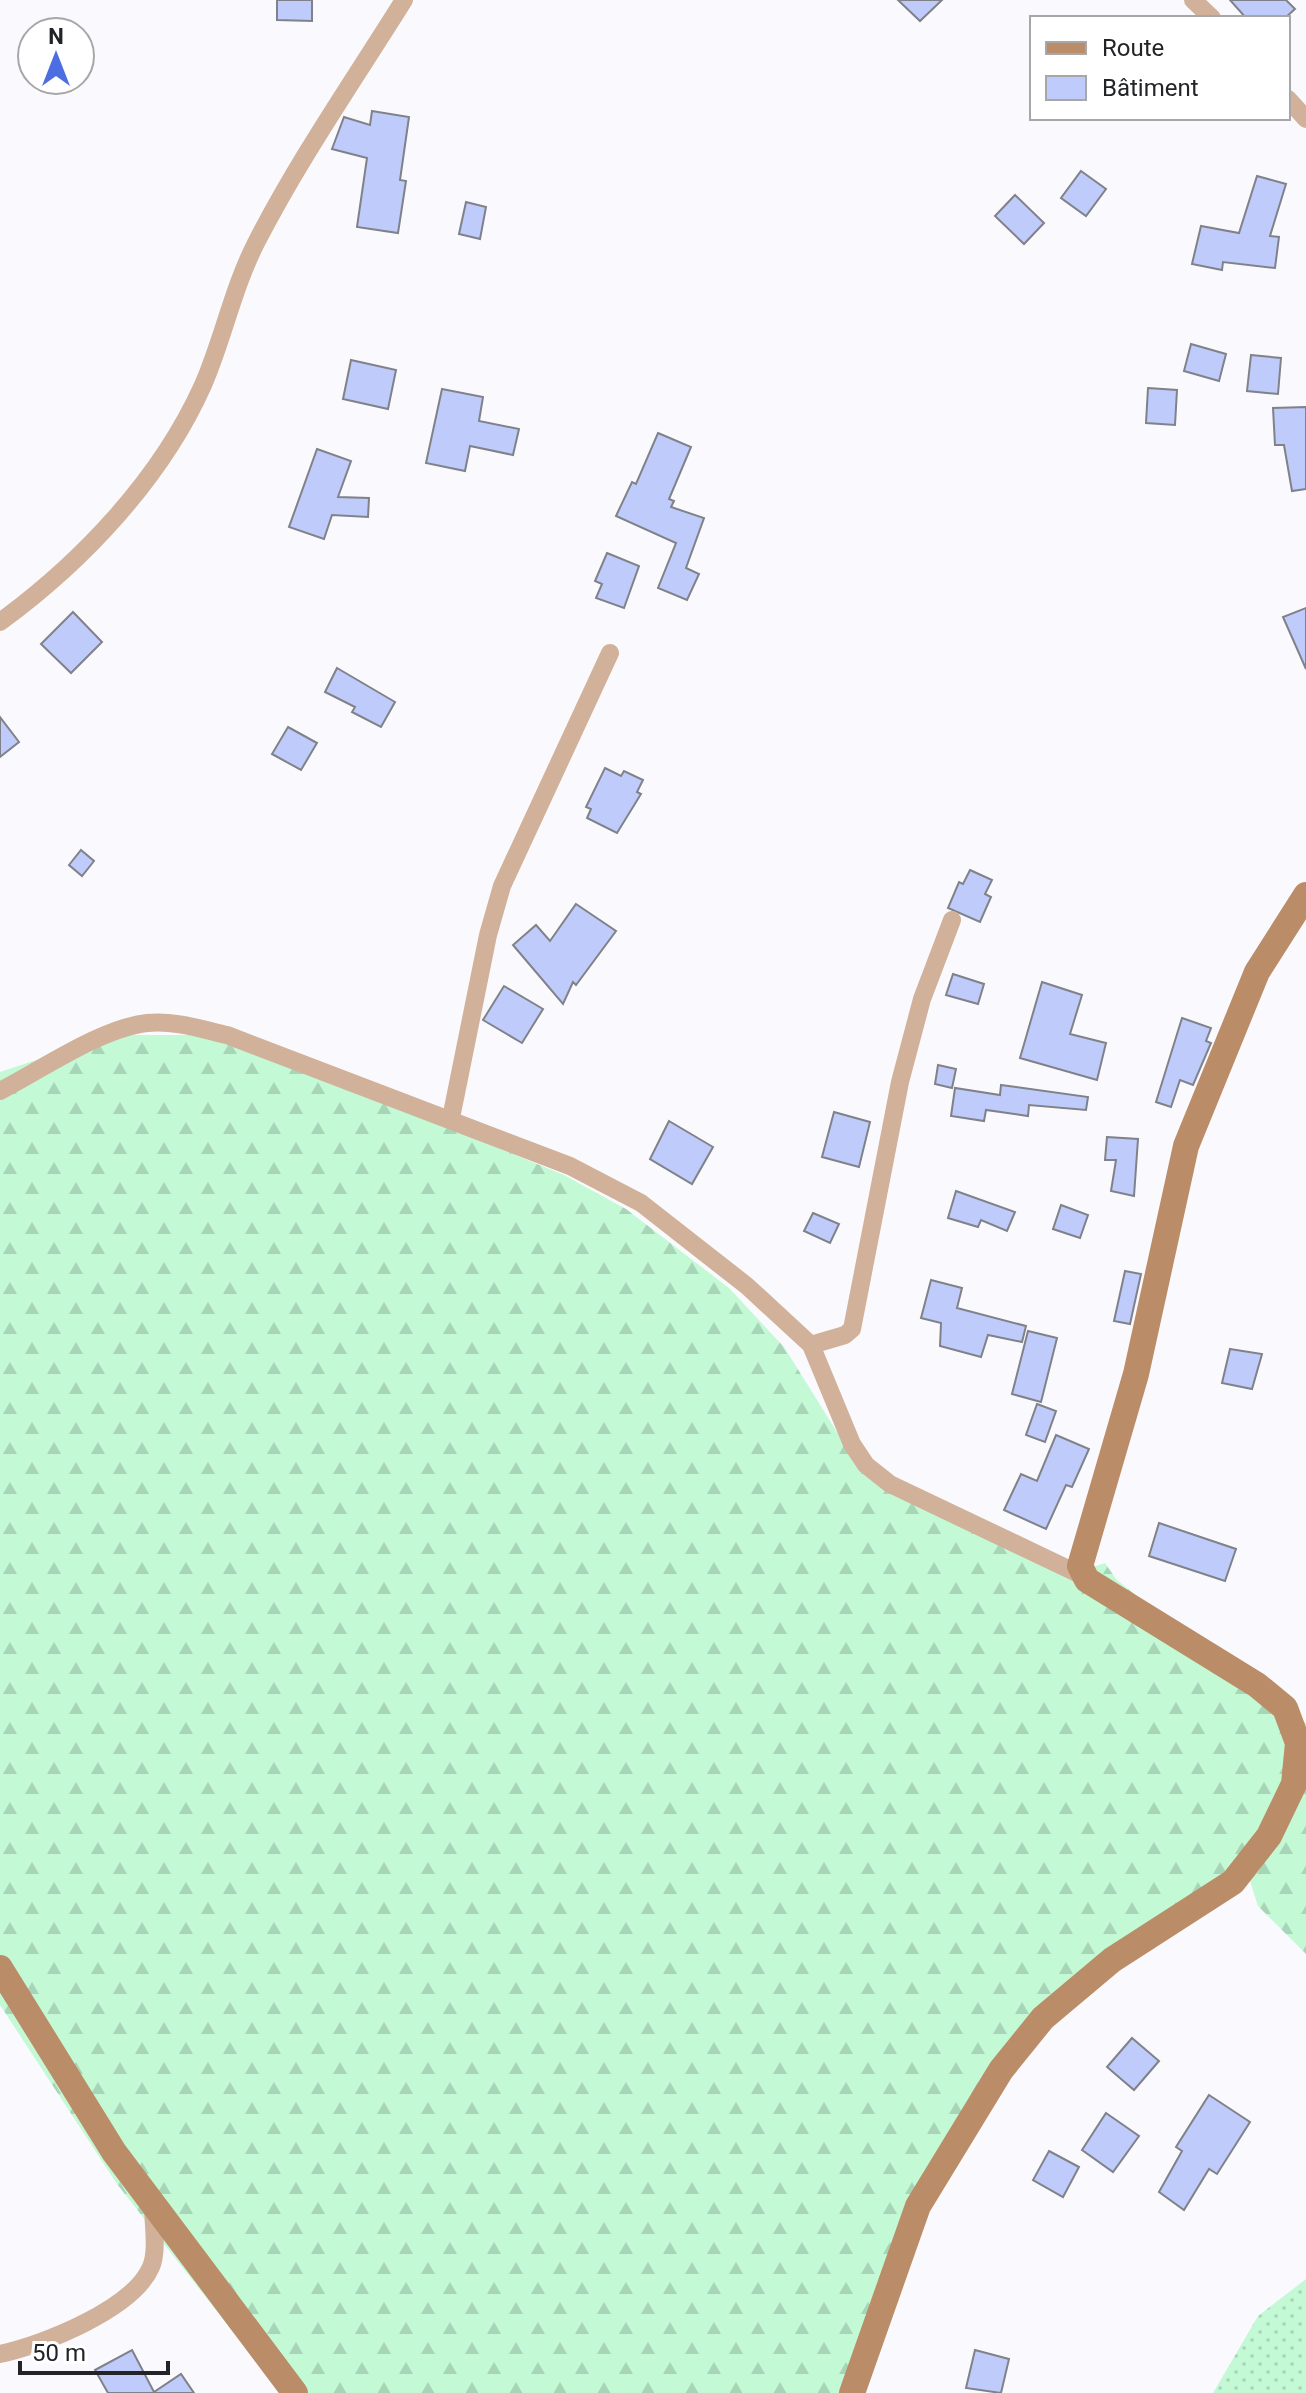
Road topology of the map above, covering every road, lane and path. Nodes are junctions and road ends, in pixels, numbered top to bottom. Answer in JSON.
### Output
{"nodes":[{"id":1,"x":404,"y":0,"type":"edge"},
{"id":2,"x":1193,"y":0,"type":"edge"},
{"id":3,"x":1210,"y":16,"type":"edge"},
{"id":4,"x":1290,"y":101,"type":"edge"},
{"id":5,"x":1306,"y":119,"type":"edge"},
{"id":6,"x":0,"y":622,"type":"edge"},
{"id":7,"x":610,"y":653,"type":"dead end"},
{"id":8,"x":1306,"y":895,"type":"edge"},
{"id":9,"x":952,"y":920,"type":"dead end"},
{"id":10,"x":0,"y":1091,"type":"edge"},
{"id":11,"x":451,"y":1118,"type":"junction"},
{"id":12,"x":811,"y":1345,"type":"junction"},
{"id":13,"x":1083,"y":1576,"type":"junction"},
{"id":14,"x":2,"y":1981,"type":"edge"},
{"id":15,"x":153,"y":2206,"type":"junction"},
{"id":16,"x":0,"y":2354,"type":"edge"},
{"id":17,"x":295,"y":2393,"type":"edge"},
{"id":18,"x":852,"y":2393,"type":"edge"}],
"edges":[{"from":1,"to":6,"type":"street"},
{"from":2,"to":3,"type":"street"},
{"from":4,"to":5,"type":"street"},
{"from":7,"to":11,"type":"street"},
{"from":8,"to":13,"type":"street"},
{"from":9,"to":12,"type":"street"},
{"from":10,"to":11,"type":"street"},
{"from":11,"to":12,"type":"street"},
{"from":12,"to":13,"type":"street"},
{"from":13,"to":18,"type":"street"},
{"from":14,"to":15,"type":"street"},
{"from":15,"to":16,"type":"street"},
{"from":15,"to":17,"type":"street"}]}
